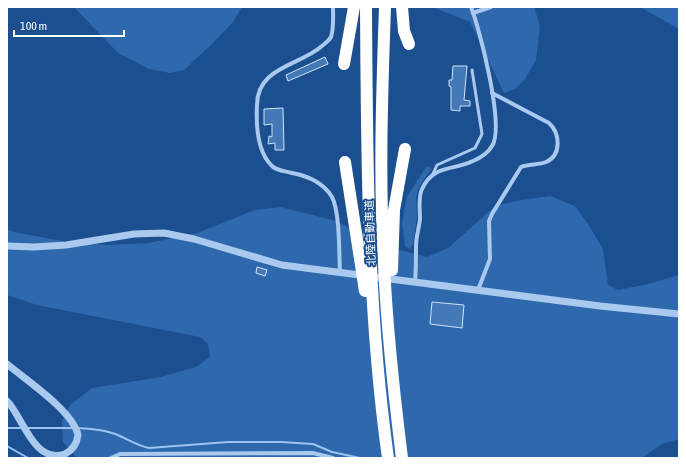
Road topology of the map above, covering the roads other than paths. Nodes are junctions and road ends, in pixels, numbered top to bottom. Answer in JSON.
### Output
{"nodes":[{"id":1,"x":334,"y":7,"type":"edge"},
{"id":2,"x":354,"y":7,"type":"edge"},
{"id":3,"x":366,"y":7,"type":"edge"},
{"id":4,"x":385,"y":7,"type":"edge"},
{"id":5,"x":402,"y":7,"type":"edge"},
{"id":6,"x":471,"y":7,"type":"edge"},
{"id":7,"x":491,"y":7,"type":"edge"},
{"id":8,"x":473,"y":13,"type":"junction"},
{"id":9,"x":408,"y":44,"type":"dead end"},
{"id":10,"x":344,"y":64,"type":"dead end"},
{"id":11,"x":472,"y":70,"type":"dead end"},
{"id":12,"x":492,"y":93,"type":"junction"},
{"id":13,"x":405,"y":149,"type":"dead end"},
{"id":14,"x":345,"y":162,"type":"dead end"},
{"id":15,"x":432,"y":176,"type":"junction"},
{"id":16,"x":7,"y":246,"type":"edge"},
{"id":17,"x":340,"y":274,"type":"junction"},
{"id":18,"x":415,"y":283,"type":"junction"},
{"id":19,"x":478,"y":290,"type":"junction"},
{"id":20,"x":679,"y":314,"type":"edge"},
{"id":21,"x":7,"y":364,"type":"edge"},
{"id":22,"x":378,"y":371,"type":"junction"},
{"id":23,"x":7,"y":401,"type":"edge"},
{"id":24,"x":398,"y":429,"type":"junction"},
{"id":25,"x":67,"y":456,"type":"edge"},
{"id":26,"x":111,"y":458,"type":"edge"},
{"id":27,"x":333,"y":458,"type":"edge"},
{"id":28,"x":388,"y":458,"type":"edge"},
{"id":29,"x":402,"y":458,"type":"edge"}],
"edges":[{"from":1,"to":17,"type":"street"},
{"from":2,"to":10,"type":"highway"},
{"from":3,"to":22,"type":"highway","name":"北陸自動車道"},
{"from":4,"to":24,"type":"highway","name":"北陸自動車道"},
{"from":5,"to":9,"type":"highway"},
{"from":6,"to":8,"type":"street"},
{"from":7,"to":8,"type":"street"},
{"from":8,"to":12,"type":"street"},
{"from":11,"to":15,"type":"lane"},
{"from":12,"to":15,"type":"street"},
{"from":12,"to":19,"type":"street"},
{"from":13,"to":24,"type":"highway"},
{"from":14,"to":22,"type":"highway"},
{"from":15,"to":18,"type":"street"},
{"from":16,"to":17,"type":"street"},
{"from":17,"to":18,"type":"street"},
{"from":18,"to":19,"type":"street"},
{"from":19,"to":20,"type":"street"},
{"from":21,"to":25,"type":"street"},
{"from":22,"to":28,"type":"highway","name":"北陸自動車道"},
{"from":23,"to":25,"type":"street"},
{"from":24,"to":29,"type":"highway","name":"北陸自動車道"},
{"from":26,"to":27,"type":"street"}]}
